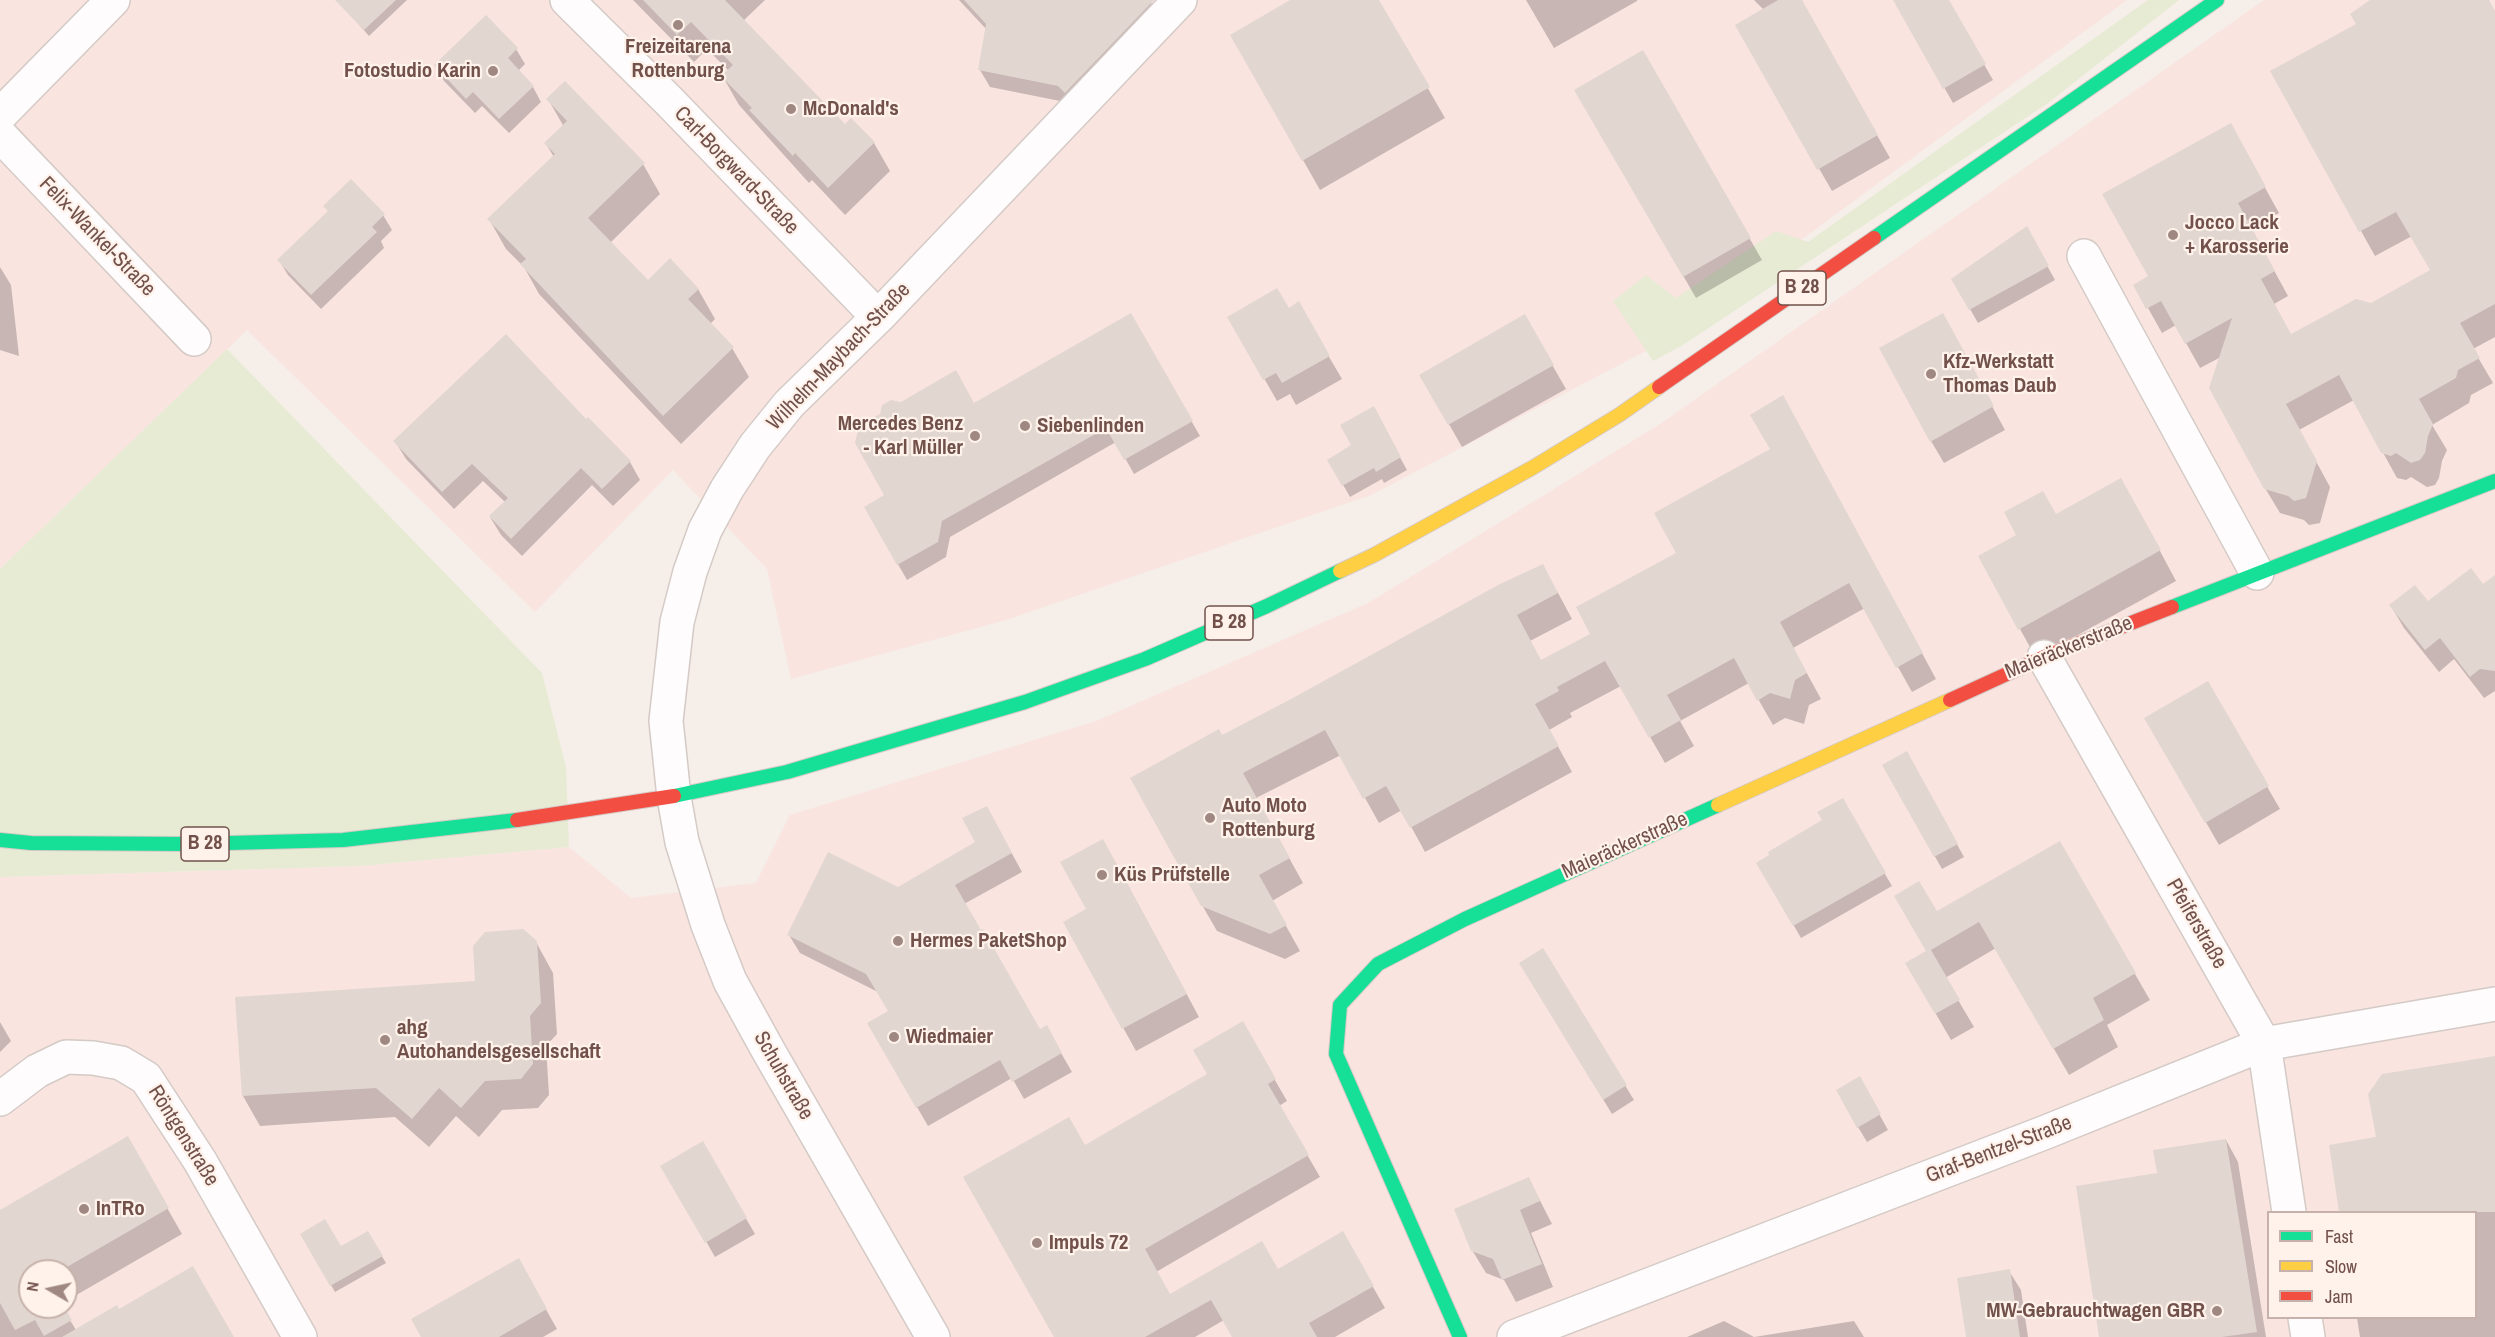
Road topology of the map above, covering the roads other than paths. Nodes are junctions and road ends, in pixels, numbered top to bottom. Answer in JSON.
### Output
{"nodes":[{"id":1,"x":113,"y":0,"type":"edge"},
{"id":2,"x":567,"y":0,"type":"edge"},
{"id":3,"x":1180,"y":0,"type":"edge"},
{"id":4,"x":2217,"y":0,"type":"edge"},
{"id":5,"x":0,"y":115,"type":"edge"},
{"id":6,"x":0,"y":135,"type":"edge"},
{"id":7,"x":2085,"y":256,"type":"dead end"},
{"id":8,"x":878,"y":317,"type":"junction"},
{"id":9,"x":194,"y":339,"type":"dead end"},
{"id":10,"x":2495,"y":481,"type":"edge"},
{"id":11,"x":2257,"y":573,"type":"junction"},
{"id":12,"x":2044,"y":657,"type":"junction"},
{"id":13,"x":674,"y":797,"type":"junction"},
{"id":14,"x":0,"y":840,"type":"edge"},
{"id":15,"x":2495,"y":1004,"type":"edge"},
{"id":16,"x":2264,"y":1044,"type":"junction"},
{"id":17,"x":0,"y":1099,"type":"edge"},
{"id":18,"x":2289,"y":1211,"type":"edge"},
{"id":19,"x":2305,"y":1319,"type":"edge"},
{"id":20,"x":300,"y":1337,"type":"edge"},
{"id":21,"x":933,"y":1337,"type":"edge"},
{"id":22,"x":1460,"y":1337,"type":"edge"},
{"id":23,"x":1514,"y":1337,"type":"edge"},
{"id":24,"x":2308,"y":1337,"type":"edge"}],
"edges":[{"from":1,"to":5,"type":"street"},
{"from":2,"to":8,"type":"street","name":"Carl-Borgward-Straße"},
{"from":3,"to":8,"type":"street","name":"Wilhelm-Maybach-Straße"},
{"from":4,"to":13,"type":"main road","number":"B 28"},
{"from":6,"to":9,"type":"street","name":"Felix-Wankel-Straße"},
{"from":7,"to":11,"type":"street"},
{"from":8,"to":13,"type":"street","name":"Wilhelm-Maybach-Straße"},
{"from":10,"to":11,"type":"main road","name":"Maieräckerstraße"},
{"from":11,"to":12,"type":"main road","name":"Maieräckerstraße"},
{"from":12,"to":16,"type":"street","name":"Pfeiferstraße"},
{"from":12,"to":22,"type":"main road","name":"Maieräckerstraße"},
{"from":13,"to":14,"type":"main road","number":"B 28"},
{"from":13,"to":21,"type":"street","name":"Schuhstraße"},
{"from":15,"to":16,"type":"street","name":"Graf-Bentzel-Straße"},
{"from":16,"to":18,"type":"street","name":"Pfeiferstraße"},
{"from":16,"to":23,"type":"street","name":"Graf-Bentzel-Straße"},
{"from":17,"to":20,"type":"street","name":"Röntgenstraße"},
{"from":19,"to":24,"type":"street"}]}
